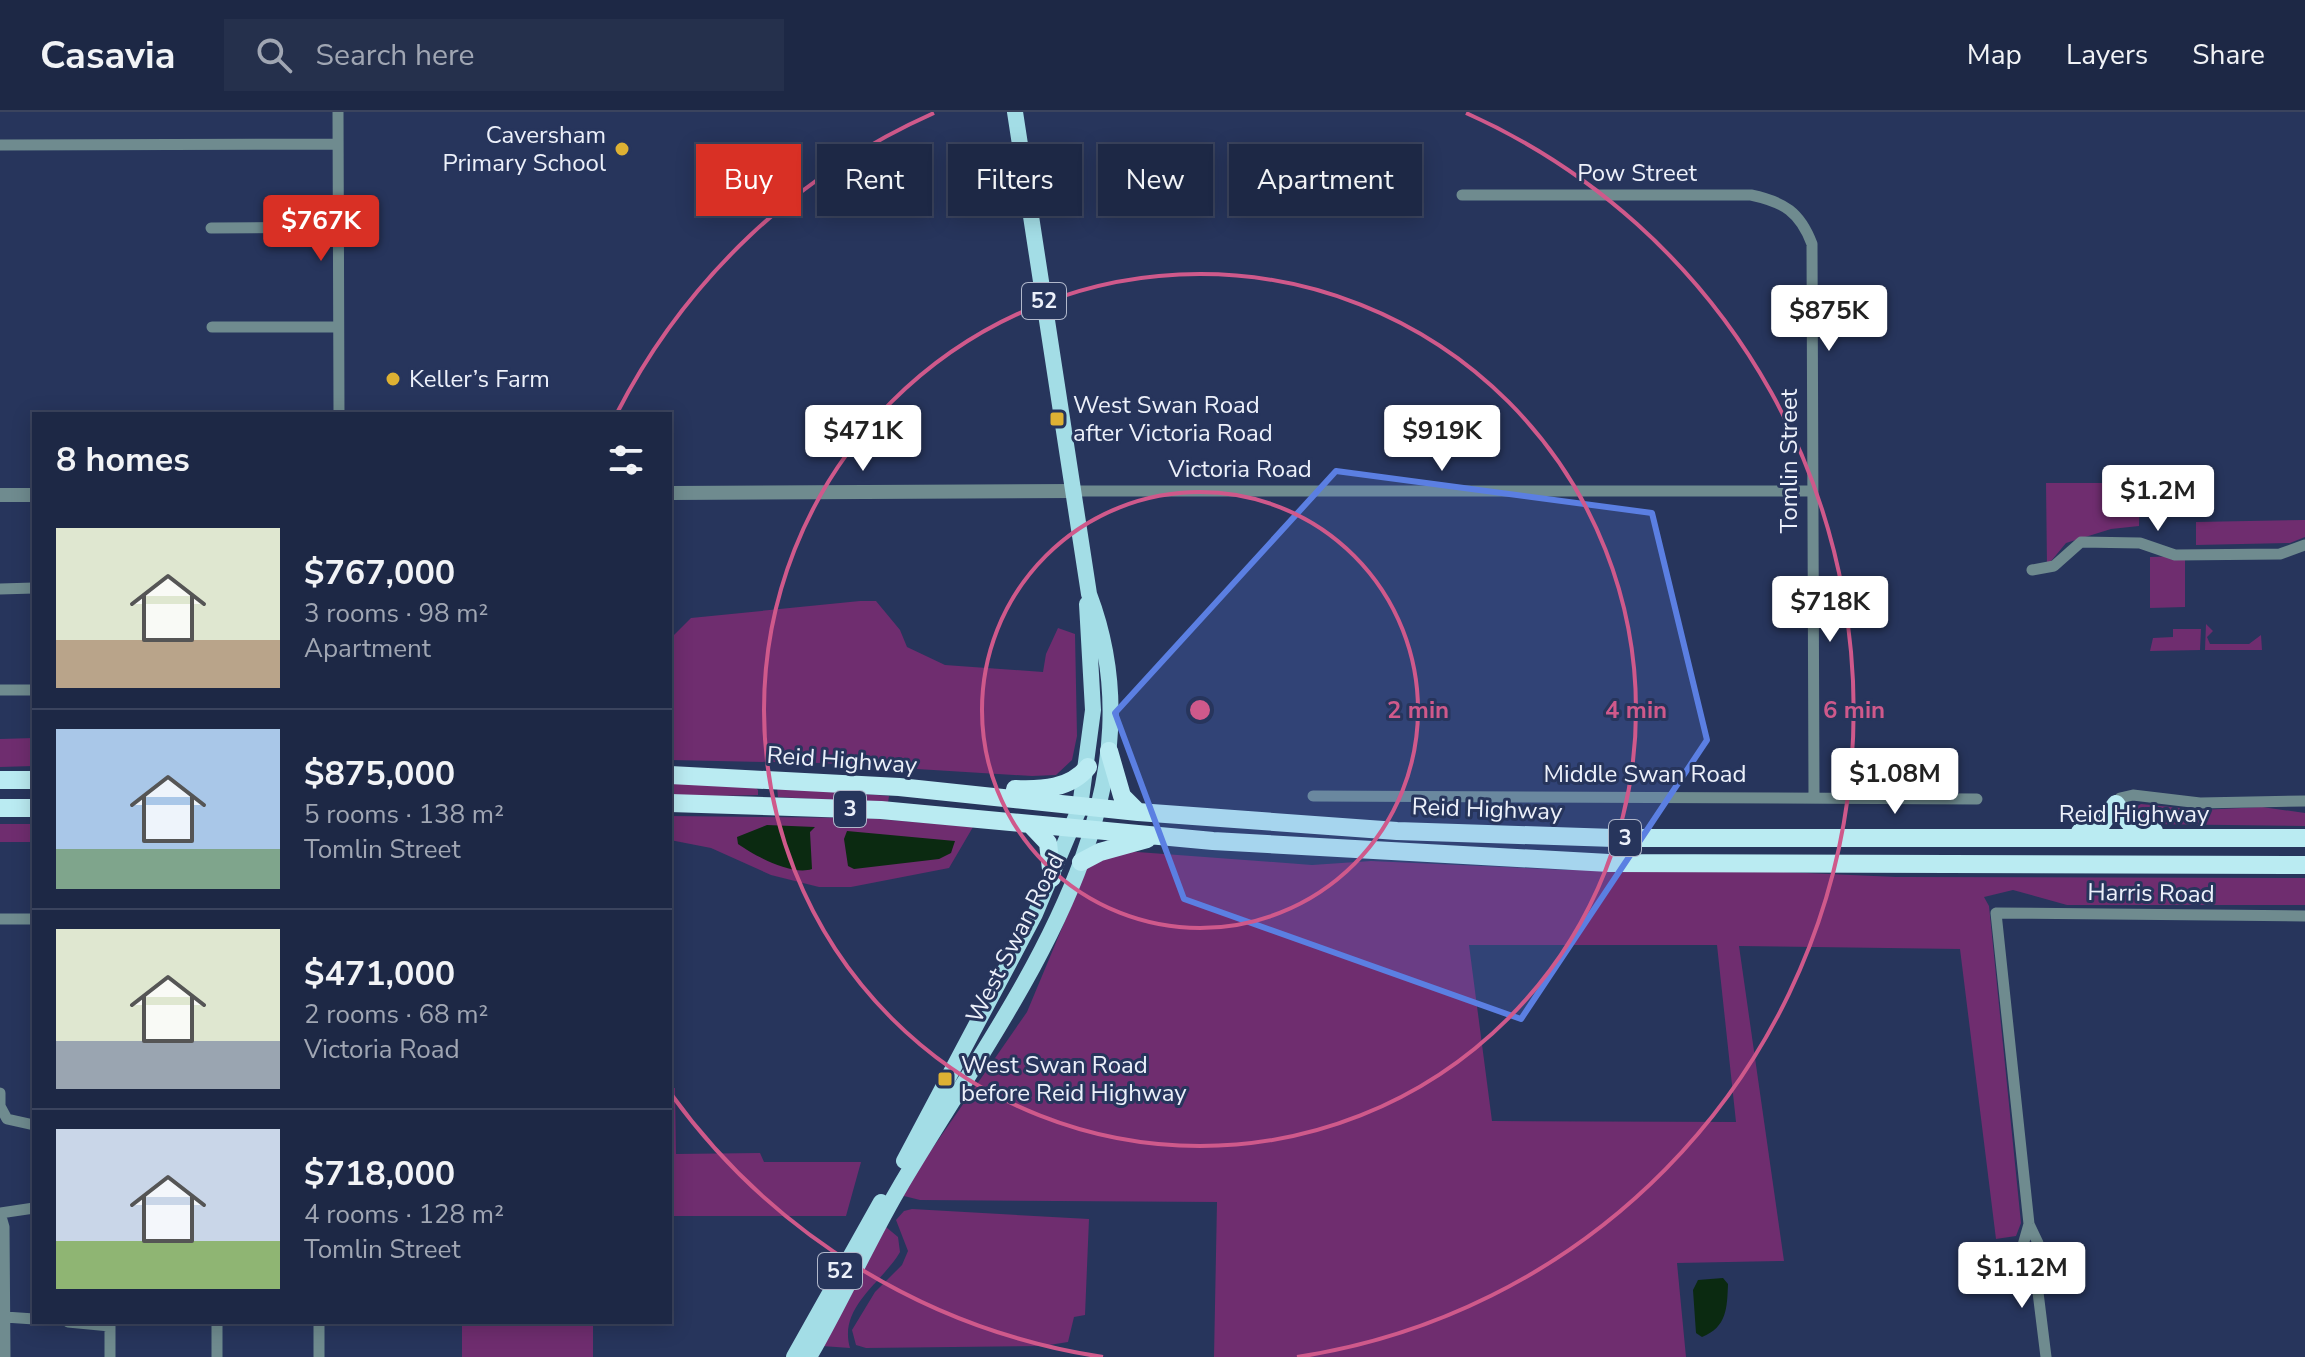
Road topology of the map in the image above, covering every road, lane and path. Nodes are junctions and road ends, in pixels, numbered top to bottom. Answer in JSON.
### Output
{"nodes":[{"id":1,"x":338,"y":112,"type":"edge"},
{"id":2,"x":1015,"y":112,"type":"edge"},
{"id":3,"x":338,"y":144,"type":"junction"},
{"id":4,"x":0,"y":145,"type":"edge"},
{"id":5,"x":1462,"y":195,"type":"dead end"},
{"id":6,"x":1804,"y":222,"type":"joint"},
{"id":7,"x":338,"y":227,"type":"junction"},
{"id":8,"x":211,"y":228,"type":"dead end"},
{"id":9,"x":212,"y":327,"type":"dead end"},
{"id":10,"x":338,"y":327,"type":"junction"},
{"id":11,"x":339,"y":412,"type":"edge"},
{"id":12,"x":1074,"y":491,"type":"junction"},
{"id":13,"x":1810,"y":491,"type":"junction"},
{"id":14,"x":672,"y":493,"type":"edge"},
{"id":15,"x":0,"y":495,"type":"edge"},
{"id":16,"x":32,"y":495,"type":"edge"},
{"id":17,"x":2305,"y":545,"type":"edge"},
{"id":18,"x":2032,"y":570,"type":"dead end"},
{"id":19,"x":32,"y":588,"type":"edge"},
{"id":20,"x":0,"y":589,"type":"edge"},
{"id":21,"x":1089,"y":594,"type":"junction"},
{"id":22,"x":0,"y":690,"type":"edge"},
{"id":23,"x":32,"y":690,"type":"edge"},
{"id":24,"x":1109,"y":751,"type":"junction"},
{"id":25,"x":1088,"y":767,"type":"junction"},
{"id":26,"x":672,"y":775,"type":"edge"},
{"id":27,"x":0,"y":780,"type":"edge"},
{"id":28,"x":32,"y":780,"type":"edge"},
{"id":29,"x":989,"y":796,"type":"junction"},
{"id":30,"x":1313,"y":796,"type":"dead end"},
{"id":31,"x":1814,"y":797,"type":"junction"},
{"id":32,"x":1977,"y":799,"type":"dead end"},
{"id":33,"x":2305,"y":801,"type":"edge"},
{"id":34,"x":672,"y":803,"type":"edge"},
{"id":35,"x":2116,"y":804,"type":"junction"},
{"id":36,"x":1089,"y":807,"type":"junction"},
{"id":37,"x":0,"y":808,"type":"edge"},
{"id":38,"x":32,"y":808,"type":"edge"},
{"id":39,"x":1138,"y":812,"type":"junction"},
{"id":40,"x":1030,"y":824,"type":"junction"},
{"id":41,"x":1082,"y":829,"type":"junction"},
{"id":42,"x":1154,"y":837,"type":"junction"},
{"id":43,"x":2026,"y":837,"type":"junction"},
{"id":44,"x":2210,"y":838,"type":"junction"},
{"id":45,"x":2305,"y":838,"type":"edge"},
{"id":46,"x":1081,"y":862,"type":"junction"},
{"id":47,"x":2305,"y":867,"type":"edge"},
{"id":48,"x":1052,"y":878,"type":"junction"},
{"id":49,"x":2305,"y":916,"type":"edge"},
{"id":50,"x":0,"y":919,"type":"edge"},
{"id":51,"x":32,"y":919,"type":"edge"},
{"id":52,"x":0,"y":1093,"type":"edge"},
{"id":53,"x":32,"y":1125,"type":"edge"},
{"id":54,"x":32,"y":1208,"type":"edge"},
{"id":55,"x":0,"y":1213,"type":"edge"},
{"id":56,"x":2,"y":1275,"type":"edge"},
{"id":57,"x":5,"y":1317,"type":"junction"},
{"id":58,"x":32,"y":1319,"type":"edge"},
{"id":59,"x":110,"y":1324,"type":"edge"},
{"id":60,"x":217,"y":1324,"type":"edge"},
{"id":61,"x":319,"y":1324,"type":"edge"},
{"id":62,"x":5,"y":1357,"type":"edge"},
{"id":63,"x":110,"y":1357,"type":"edge"},
{"id":64,"x":217,"y":1357,"type":"edge"},
{"id":65,"x":319,"y":1357,"type":"edge"},
{"id":66,"x":794,"y":1357,"type":"edge"},
{"id":67,"x":809,"y":1357,"type":"edge"},
{"id":68,"x":2046,"y":1357,"type":"edge"}],
"edges":[{"from":1,"to":3,"type":"street"},
{"from":2,"to":12,"type":"main road","name":"West Swan Road","number":"52"},
{"from":3,"to":4,"type":"street"},
{"from":3,"to":7,"type":"street"},
{"from":5,"to":6,"type":"street","name":"Pow Street"},
{"from":6,"to":13,"type":"street","name":"Tomlin Street"},
{"from":7,"to":8,"type":"street"},
{"from":7,"to":10,"type":"street"},
{"from":9,"to":10,"type":"street"},
{"from":10,"to":11,"type":"street"},
{"from":12,"to":13,"type":"street","name":"Victoria Road"},
{"from":12,"to":14,"type":"street","name":"Victoria Road"},
{"from":12,"to":21,"type":"main road","name":"West Swan Road","number":"52"},
{"from":13,"to":31,"type":"street","name":"Tomlin Street"},
{"from":15,"to":16,"type":"street"},
{"from":17,"to":18,"type":"street"},
{"from":19,"to":20,"type":"street"},
{"from":21,"to":24,"type":"main road","name":"West Swan Road","number":"52"},
{"from":21,"to":25,"type":"main road","name":"West Swan Road","number":"52"},
{"from":22,"to":23,"type":"street"},
{"from":24,"to":36,"type":"main road","name":"West Swan Road","number":"52"},
{"from":24,"to":39,"type":"highway"},
{"from":25,"to":29,"type":"highway"},
{"from":25,"to":36,"type":"main road","name":"West Swan Road","number":"52"},
{"from":26,"to":29,"type":"highway","name":"Reid Highway","number":"3"},
{"from":27,"to":28,"type":"highway"},
{"from":29,"to":36,"type":"highway","name":"Reid Highway","number":"3"},
{"from":30,"to":31,"type":"street","name":"Middle Swan Road"},
{"from":31,"to":32,"type":"street","name":"Middle Swan Road"},
{"from":33,"to":35,"type":"street"},
{"from":34,"to":40,"type":"highway","name":"Reid Highway","number":"3"},
{"from":35,"to":43,"type":"highway"},
{"from":35,"to":44,"type":"highway"},
{"from":36,"to":39,"type":"highway","name":"Reid Highway","number":"3"},
{"from":36,"to":41,"type":"main road","name":"West Swan Road","number":"52"},
{"from":37,"to":38,"type":"highway"},
{"from":39,"to":43,"type":"highway","name":"Reid Highway","number":"3"},
{"from":40,"to":41,"type":"highway","name":"Reid Highway","number":"3"},
{"from":40,"to":48,"type":"highway"},
{"from":41,"to":42,"type":"highway","name":"Reid Highway","number":"3"},
{"from":41,"to":46,"type":"main road","name":"West Swan Road","number":"52"},
{"from":41,"to":48,"type":"main road","name":"West Swan Road","number":"52"},
{"from":42,"to":46,"type":"highway"},
{"from":42,"to":47,"type":"highway","name":"Reid Highway","number":"3"},
{"from":43,"to":44,"type":"highway","name":"Reid Highway","number":"3"},
{"from":44,"to":45,"type":"highway","name":"Reid Highway","number":"3"},
{"from":46,"to":67,"type":"main road","name":"West Swan Road","number":"52"},
{"from":48,"to":66,"type":"main road","name":"West Swan Road","number":"52"},
{"from":49,"to":68,"type":"street","name":"Harris Road"},
{"from":50,"to":51,"type":"street"},
{"from":52,"to":53,"type":"street"},
{"from":54,"to":55,"type":"street"},
{"from":55,"to":56,"type":"street"},
{"from":56,"to":57,"type":"street"},
{"from":57,"to":58,"type":"street"},
{"from":57,"to":62,"type":"street"},
{"from":59,"to":63,"type":"street"},
{"from":60,"to":64,"type":"street"},
{"from":61,"to":65,"type":"street"}]}
